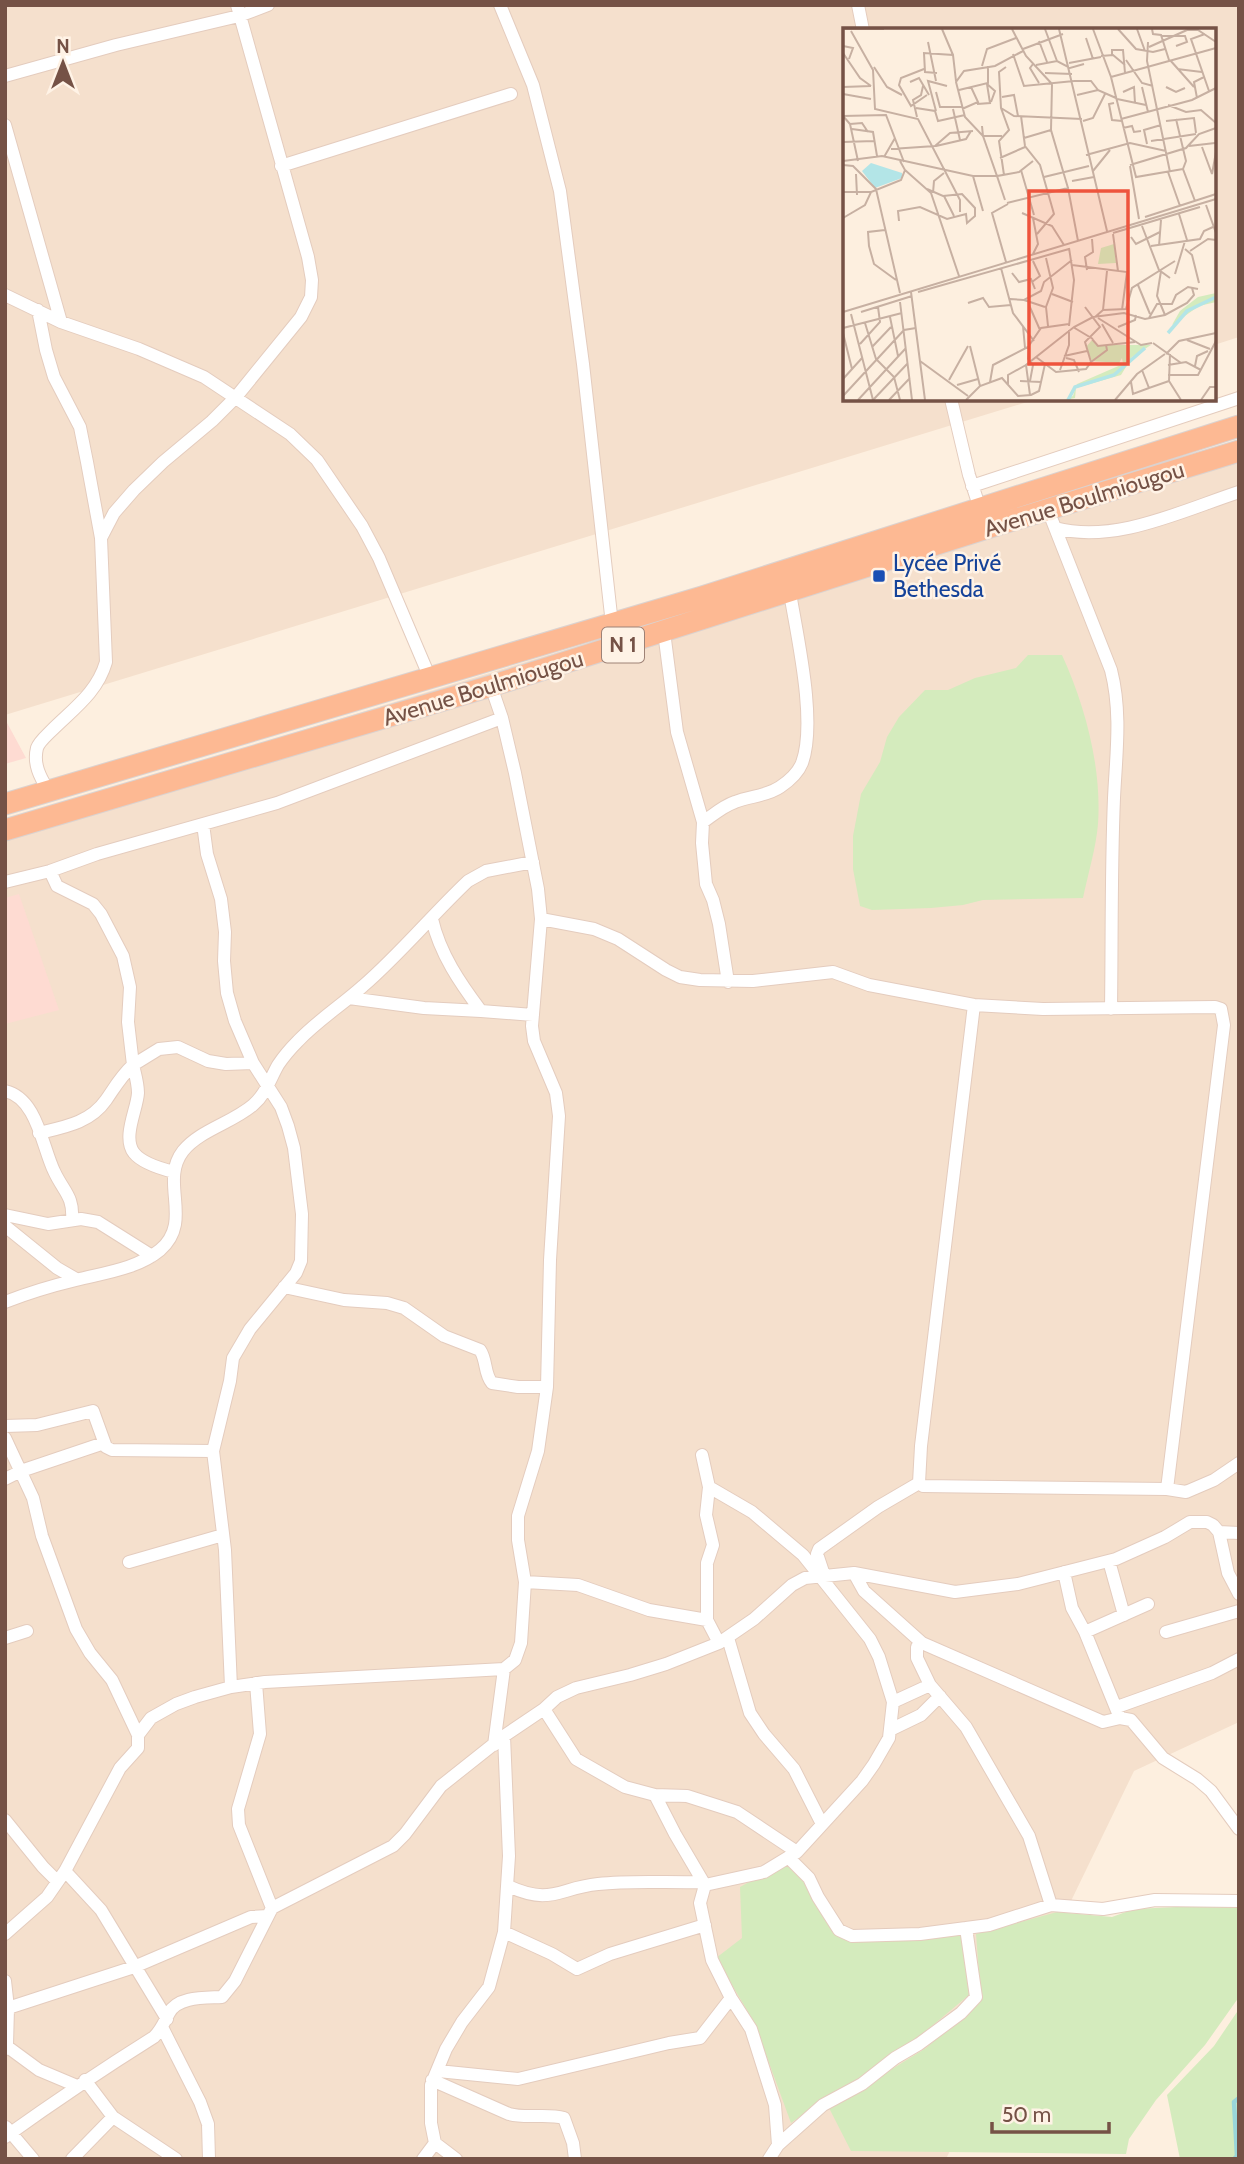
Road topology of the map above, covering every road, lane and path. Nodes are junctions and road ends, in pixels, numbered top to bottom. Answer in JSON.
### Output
{"nodes":[{"id":1,"x":268,"y":5,"type":"edge"},
{"id":2,"x":500,"y":5,"type":"edge"},
{"id":3,"x":858,"y":5,"type":"edge"},
{"id":4,"x":238,"y":10,"type":"edge"},
{"id":5,"x":863,"y":28,"type":"edge"},
{"id":6,"x":5,"y":76,"type":"edge"},
{"id":7,"x":511,"y":94,"type":"dead end"},
{"id":8,"x":5,"y":125,"type":"edge"},
{"id":9,"x":281,"y":166,"type":"junction"},
{"id":10,"x":5,"y":295,"type":"edge"},
{"id":11,"x":38,"y":310,"type":"junction"},
{"id":12,"x":61,"y":322,"type":"junction"},
{"id":13,"x":236,"y":397,"type":"junction"},
{"id":14,"x":1239,"y":398,"type":"edge"},
{"id":15,"x":951,"y":401,"type":"edge"},
{"id":16,"x":1239,"y":426,"type":"edge"},
{"id":17,"x":1239,"y":451,"type":"edge"},
{"id":18,"x":972,"y":486,"type":"junction"},
{"id":19,"x":1239,"y":492,"type":"edge"},
{"id":20,"x":983,"y":518,"type":"junction"},
{"id":21,"x":1051,"y":519,"type":"junction"},
{"id":22,"x":101,"y":538,"type":"junction"},
{"id":23,"x":790,"y":593,"type":"junction"},
{"id":24,"x":612,"y":624,"type":"junction"},
{"id":25,"x":664,"y":632,"type":"junction"},
{"id":26,"x":430,"y":678,"type":"junction"},
{"id":27,"x":491,"y":686,"type":"junction"},
{"id":28,"x":502,"y":718,"type":"junction"},
{"id":29,"x":48,"y":790,"type":"junction"},
{"id":30,"x":5,"y":804,"type":"edge"},
{"id":31,"x":703,"y":822,"type":"junction"},
{"id":32,"x":203,"y":824,"type":"junction"},
{"id":33,"x":5,"y":830,"type":"edge"},
{"id":34,"x":533,"y":862,"type":"junction"},
{"id":35,"x":50,"y":871,"type":"junction"},
{"id":36,"x":5,"y":882,"type":"edge"},
{"id":37,"x":432,"y":919,"type":"junction"},
{"id":38,"x":541,"y":919,"type":"junction"},
{"id":39,"x":728,"y":982,"type":"junction"},
{"id":40,"x":349,"y":998,"type":"junction"},
{"id":41,"x":974,"y":1005,"type":"junction"},
{"id":42,"x":1111,"y":1009,"type":"junction"},
{"id":43,"x":481,"y":1011,"type":"junction"},
{"id":44,"x":533,"y":1015,"type":"junction"},
{"id":45,"x":253,"y":1063,"type":"junction"},
{"id":46,"x":132,"y":1065,"type":"junction"},
{"id":47,"x":268,"y":1086,"type":"junction"},
{"id":48,"x":5,"y":1091,"type":"edge"},
{"id":49,"x":39,"y":1133,"type":"junction"},
{"id":50,"x":174,"y":1172,"type":"junction"},
{"id":51,"x":5,"y":1215,"type":"edge"},
{"id":52,"x":72,"y":1220,"type":"junction"},
{"id":53,"x":5,"y":1226,"type":"edge"},
{"id":54,"x":152,"y":1256,"type":"junction"},
{"id":55,"x":76,"y":1279,"type":"junction"},
{"id":56,"x":284,"y":1287,"type":"junction"},
{"id":57,"x":5,"y":1302,"type":"edge"},
{"id":58,"x":547,"y":1387,"type":"junction"},
{"id":59,"x":5,"y":1426,"type":"edge"},
{"id":60,"x":5,"y":1438,"type":"edge"},
{"id":61,"x":104,"y":1443,"type":"junction"},
{"id":62,"x":213,"y":1451,"type":"junction"},
{"id":63,"x":702,"y":1455,"type":"dead end"},
{"id":64,"x":1236,"y":1467,"type":"edge"},
{"id":65,"x":21,"y":1471,"type":"junction"},
{"id":66,"x":5,"y":1479,"type":"edge"},
{"id":67,"x":919,"y":1483,"type":"junction"},
{"id":68,"x":709,"y":1487,"type":"junction"},
{"id":69,"x":1167,"y":1489,"type":"junction"},
{"id":70,"x":1219,"y":1532,"type":"junction"},
{"id":71,"x":1239,"y":1533,"type":"edge"},
{"id":72,"x":223,"y":1535,"type":"junction"},
{"id":73,"x":1109,"y":1561,"type":"junction"},
{"id":74,"x":129,"y":1562,"type":"dead end"},
{"id":75,"x":1065,"y":1572,"type":"junction"},
{"id":76,"x":854,"y":1573,"type":"junction"},
{"id":77,"x":822,"y":1576,"type":"junction"},
{"id":78,"x":525,"y":1582,"type":"junction"},
{"id":79,"x":1239,"y":1594,"type":"edge"},
{"id":80,"x":1148,"y":1604,"type":"dead end"},
{"id":81,"x":1239,"y":1611,"type":"edge"},
{"id":82,"x":1124,"y":1615,"type":"junction"},
{"id":83,"x":707,"y":1620,"type":"junction"},
{"id":84,"x":27,"y":1631,"type":"dead end"},
{"id":85,"x":1085,"y":1632,"type":"junction"},
{"id":86,"x":1166,"y":1632,"type":"dead end"},
{"id":87,"x":5,"y":1638,"type":"edge"},
{"id":88,"x":723,"y":1641,"type":"junction"},
{"id":89,"x":922,"y":1643,"type":"junction"},
{"id":90,"x":1239,"y":1659,"type":"edge"},
{"id":91,"x":504,"y":1669,"type":"junction"},
{"id":92,"x":256,"y":1683,"type":"junction"},
{"id":93,"x":930,"y":1685,"type":"junction"},
{"id":94,"x":231,"y":1687,"type":"junction"},
{"id":95,"x":940,"y":1696,"type":"junction"},
{"id":96,"x":893,"y":1702,"type":"junction"},
{"id":97,"x":544,"y":1709,"type":"junction"},
{"id":98,"x":1118,"y":1713,"type":"junction"},
{"id":99,"x":890,"y":1730,"type":"junction"},
{"id":100,"x":138,"y":1735,"type":"junction"},
{"id":101,"x":499,"y":1740,"type":"junction"},
{"id":102,"x":655,"y":1795,"type":"junction"},
{"id":103,"x":5,"y":1820,"type":"edge"},
{"id":104,"x":822,"y":1825,"type":"junction"},
{"id":105,"x":1239,"y":1829,"type":"edge"},
{"id":106,"x":793,"y":1855,"type":"junction"},
{"id":107,"x":61,"y":1875,"type":"junction"},
{"id":108,"x":704,"y":1883,"type":"junction"},
{"id":109,"x":508,"y":1886,"type":"junction"},
{"id":110,"x":1239,"y":1901,"type":"edge"},
{"id":111,"x":1051,"y":1905,"type":"junction"},
{"id":112,"x":270,"y":1912,"type":"junction"},
{"id":113,"x":705,"y":1925,"type":"junction"},
{"id":114,"x":966,"y":1928,"type":"junction"},
{"id":115,"x":504,"y":1932,"type":"junction"},
{"id":116,"x":5,"y":1934,"type":"edge"},
{"id":117,"x":134,"y":1967,"type":"junction"},
{"id":118,"x":5,"y":1981,"type":"edge"},
{"id":119,"x":731,"y":1998,"type":"junction"},
{"id":120,"x":7,"y":2008,"type":"edge"},
{"id":121,"x":165,"y":2024,"type":"junction"},
{"id":122,"x":6,"y":2047,"type":"edge"},
{"id":123,"x":435,"y":2075,"type":"junction"},
{"id":124,"x":81,"y":2083,"type":"junction"},
{"id":125,"x":113,"y":2117,"type":"junction"},
{"id":126,"x":7,"y":2132,"type":"edge"},
{"id":127,"x":435,"y":2143,"type":"junction"},
{"id":128,"x":778,"y":2145,"type":"junction"},
{"id":129,"x":33,"y":2159,"type":"edge"},
{"id":130,"x":72,"y":2159,"type":"edge"},
{"id":131,"x":176,"y":2159,"type":"edge"},
{"id":132,"x":209,"y":2159,"type":"edge"},
{"id":133,"x":423,"y":2159,"type":"edge"},
{"id":134,"x":456,"y":2159,"type":"edge"},
{"id":135,"x":575,"y":2159,"type":"edge"},
{"id":136,"x":769,"y":2159,"type":"edge"}],
"edges":[{"from":1,"to":4,"type":"street"},
{"from":2,"to":24,"type":"street"},
{"from":3,"to":5,"type":"street"},
{"from":4,"to":6,"type":"street"},
{"from":4,"to":9,"type":"street"},
{"from":7,"to":9,"type":"street"},
{"from":8,"to":12,"type":"street"},
{"from":9,"to":13,"type":"street"},
{"from":10,"to":11,"type":"street"},
{"from":11,"to":12,"type":"street"},
{"from":11,"to":22,"type":"street"},
{"from":12,"to":13,"type":"street"},
{"from":13,"to":22,"type":"street"},
{"from":13,"to":26,"type":"street"},
{"from":14,"to":18,"type":"street"},
{"from":15,"to":18,"type":"street"},
{"from":16,"to":20,"type":"highway","name":"Avenue Boulmiougou","number":"N 1"},
{"from":17,"to":21,"type":"highway","name":"Avenue Boulmiougou","number":"N 1"},
{"from":18,"to":20,"type":"street"},
{"from":19,"to":21,"type":"street"},
{"from":20,"to":21,"type":"highway","name":"Avenue Boulmiougou","number":"N 1"},
{"from":20,"to":23,"type":"highway","name":"Avenue Boulmiougou","number":"N 1"},
{"from":20,"to":24,"type":"highway","name":"Avenue Boulmiougou","number":"N 1"},
{"from":21,"to":42,"type":"street"},
{"from":22,"to":29,"type":"street"},
{"from":23,"to":25,"type":"highway","name":"Avenue Boulmiougou","number":"N 1"},
{"from":23,"to":31,"type":"street"},
{"from":24,"to":26,"type":"highway","name":"Avenue Boulmiougou","number":"N 1"},
{"from":25,"to":27,"type":"highway","name":"Avenue Boulmiougou","number":"N 1"},
{"from":25,"to":31,"type":"street"},
{"from":26,"to":29,"type":"highway","name":"Avenue Boulmiougou","number":"N 1"},
{"from":27,"to":28,"type":"street"},
{"from":27,"to":33,"type":"highway","name":"Avenue Boulmiougou","number":"N 1"},
{"from":28,"to":32,"type":"street"},
{"from":28,"to":34,"type":"street"},
{"from":29,"to":30,"type":"highway","name":"Avenue Boulmiougou","number":"N 1"},
{"from":31,"to":39,"type":"street"},
{"from":32,"to":35,"type":"street"},
{"from":32,"to":45,"type":"street"},
{"from":34,"to":37,"type":"street"},
{"from":34,"to":38,"type":"street"},
{"from":35,"to":36,"type":"street"},
{"from":35,"to":46,"type":"street"},
{"from":37,"to":40,"type":"street"},
{"from":37,"to":43,"type":"street"},
{"from":38,"to":39,"type":"street"},
{"from":38,"to":44,"type":"street"},
{"from":39,"to":41,"type":"street"},
{"from":40,"to":43,"type":"street"},
{"from":40,"to":47,"type":"street"},
{"from":41,"to":42,"type":"street"},
{"from":41,"to":67,"type":"street"},
{"from":42,"to":69,"type":"street"},
{"from":43,"to":44,"type":"street"},
{"from":44,"to":58,"type":"street"},
{"from":45,"to":46,"type":"street"},
{"from":45,"to":47,"type":"street"},
{"from":46,"to":49,"type":"street"},
{"from":46,"to":50,"type":"street"},
{"from":47,"to":50,"type":"street"},
{"from":47,"to":56,"type":"street"},
{"from":48,"to":49,"type":"street"},
{"from":49,"to":52,"type":"street"},
{"from":50,"to":54,"type":"street"},
{"from":51,"to":52,"type":"street"},
{"from":52,"to":54,"type":"street"},
{"from":53,"to":55,"type":"street"},
{"from":54,"to":55,"type":"street"},
{"from":55,"to":57,"type":"street"},
{"from":56,"to":58,"type":"street"},
{"from":56,"to":62,"type":"street"},
{"from":58,"to":78,"type":"street"},
{"from":59,"to":61,"type":"street"},
{"from":60,"to":65,"type":"street"},
{"from":61,"to":62,"type":"street"},
{"from":61,"to":65,"type":"street"},
{"from":62,"to":72,"type":"street"},
{"from":63,"to":68,"type":"street"},
{"from":64,"to":69,"type":"street"},
{"from":65,"to":66,"type":"street"},
{"from":65,"to":100,"type":"street"},
{"from":67,"to":69,"type":"street"},
{"from":67,"to":77,"type":"street"},
{"from":68,"to":77,"type":"street"},
{"from":68,"to":83,"type":"street"},
{"from":70,"to":71,"type":"street"},
{"from":70,"to":73,"type":"street"},
{"from":70,"to":79,"type":"street"},
{"from":72,"to":74,"type":"street"},
{"from":72,"to":94,"type":"street"},
{"from":73,"to":75,"type":"street"},
{"from":73,"to":82,"type":"street"},
{"from":75,"to":76,"type":"street"},
{"from":75,"to":85,"type":"street"},
{"from":76,"to":77,"type":"street"},
{"from":76,"to":89,"type":"street"},
{"from":77,"to":88,"type":"street"},
{"from":77,"to":96,"type":"street"},
{"from":78,"to":83,"type":"street"},
{"from":78,"to":91,"type":"street"},
{"from":80,"to":82,"type":"street"},
{"from":81,"to":86,"type":"street"},
{"from":82,"to":85,"type":"street"},
{"from":83,"to":88,"type":"street"},
{"from":84,"to":87,"type":"street"},
{"from":85,"to":98,"type":"street"},
{"from":88,"to":97,"type":"street"},
{"from":88,"to":104,"type":"street"},
{"from":89,"to":93,"type":"street"},
{"from":89,"to":98,"type":"street"},
{"from":90,"to":98,"type":"street"},
{"from":91,"to":92,"type":"street"},
{"from":91,"to":101,"type":"street"},
{"from":92,"to":94,"type":"street"},
{"from":92,"to":112,"type":"street"},
{"from":93,"to":95,"type":"street"},
{"from":93,"to":96,"type":"street"},
{"from":94,"to":100,"type":"street"},
{"from":95,"to":99,"type":"street"},
{"from":95,"to":111,"type":"street"},
{"from":96,"to":99,"type":"street"},
{"from":97,"to":101,"type":"street"},
{"from":97,"to":102,"type":"street"},
{"from":98,"to":105,"type":"street"},
{"from":99,"to":104,"type":"street"},
{"from":100,"to":107,"type":"street"},
{"from":101,"to":109,"type":"street"},
{"from":101,"to":112,"type":"street"},
{"from":102,"to":106,"type":"street"},
{"from":102,"to":108,"type":"street"},
{"from":103,"to":107,"type":"street"},
{"from":104,"to":106,"type":"street"},
{"from":106,"to":108,"type":"street"},
{"from":106,"to":114,"type":"street"},
{"from":107,"to":116,"type":"street"},
{"from":107,"to":117,"type":"street"},
{"from":108,"to":109,"type":"street"},
{"from":108,"to":113,"type":"street"},
{"from":109,"to":115,"type":"street"},
{"from":110,"to":111,"type":"street"},
{"from":111,"to":114,"type":"street"},
{"from":112,"to":117,"type":"street"},
{"from":112,"to":121,"type":"street"},
{"from":113,"to":115,"type":"street"},
{"from":113,"to":119,"type":"street"},
{"from":114,"to":128,"type":"street"},
{"from":115,"to":123,"type":"street"},
{"from":117,"to":120,"type":"street"},
{"from":117,"to":121,"type":"street"},
{"from":118,"to":120,"type":"street"},
{"from":119,"to":123,"type":"street"},
{"from":119,"to":128,"type":"street"},
{"from":120,"to":122,"type":"street"},
{"from":121,"to":124,"type":"street"},
{"from":121,"to":132,"type":"street"},
{"from":122,"to":124,"type":"street"},
{"from":123,"to":127,"type":"street"},
{"from":123,"to":135,"type":"street"},
{"from":124,"to":125,"type":"street"},
{"from":124,"to":126,"type":"street"},
{"from":125,"to":130,"type":"street"},
{"from":125,"to":131,"type":"street"},
{"from":126,"to":129,"type":"street"},
{"from":127,"to":133,"type":"street"},
{"from":127,"to":134,"type":"street"},
{"from":128,"to":136,"type":"street"}]}
